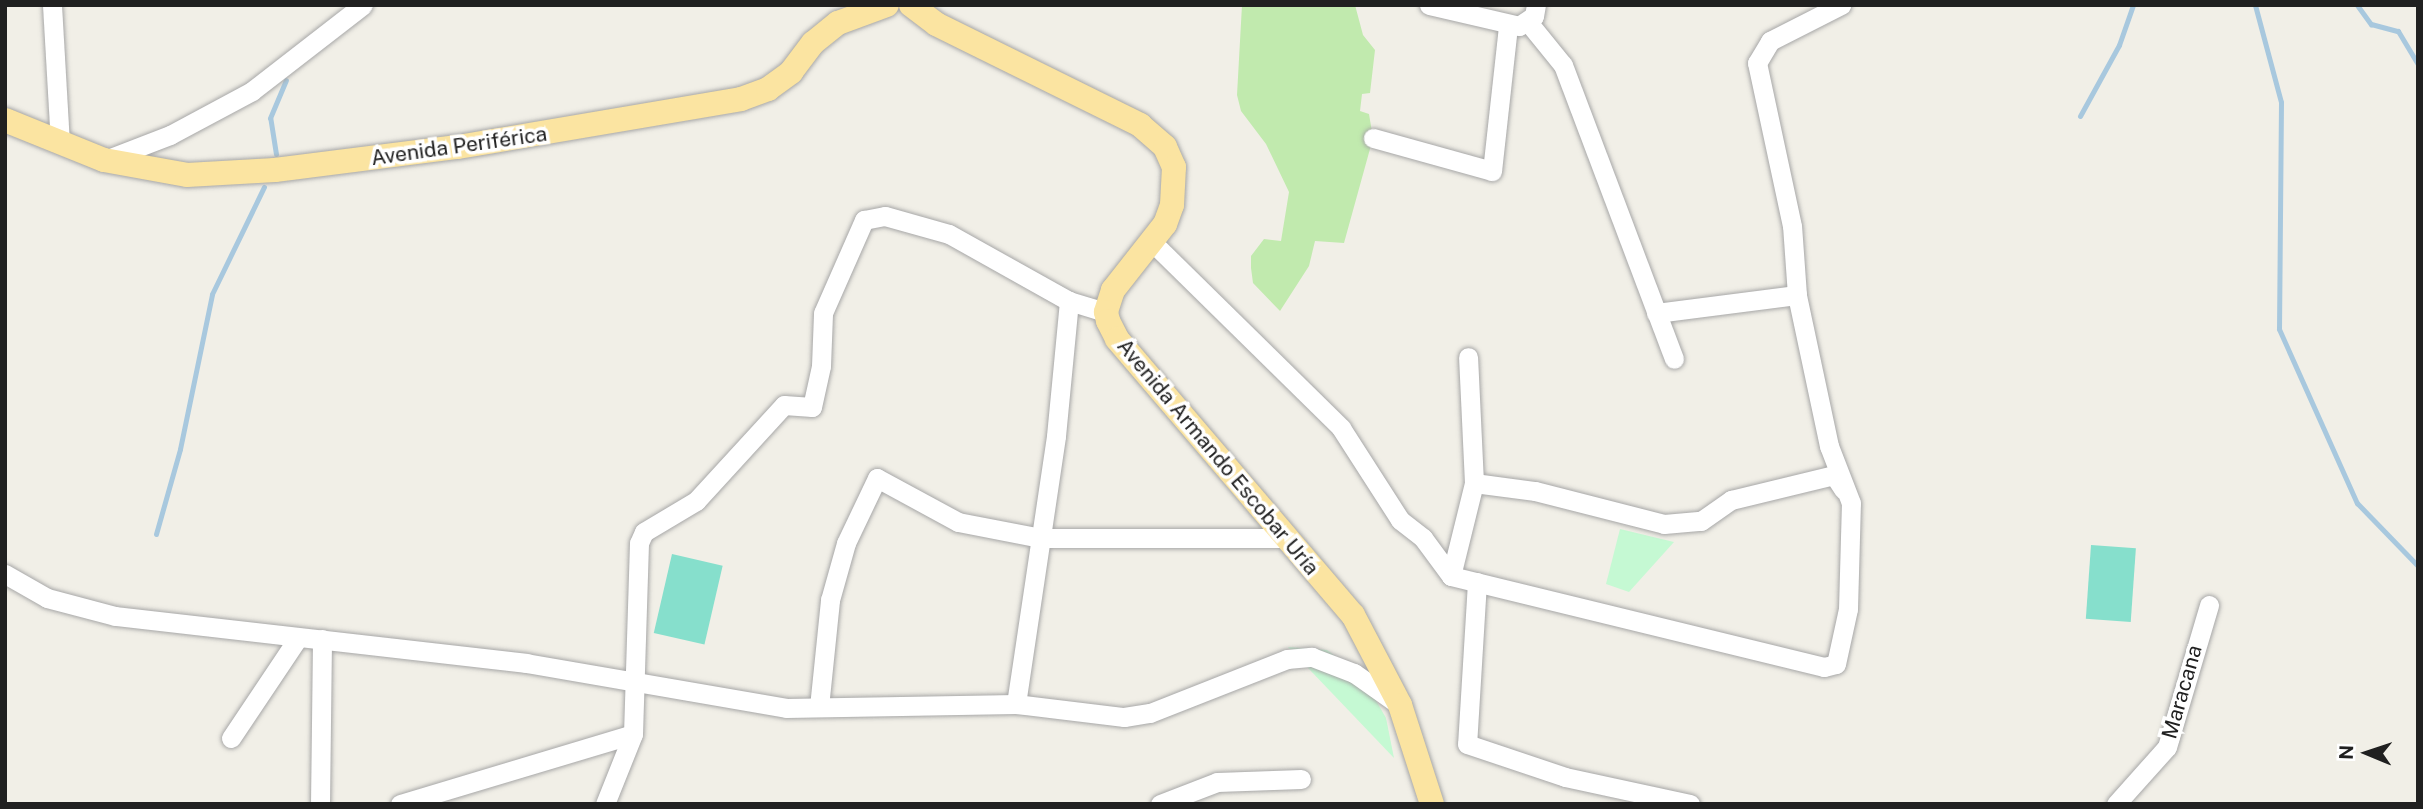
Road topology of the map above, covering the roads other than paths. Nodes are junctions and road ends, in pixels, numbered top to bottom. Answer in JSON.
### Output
{"nodes":[{"id":1,"x":52,"y":5,"type":"edge"},
{"id":2,"x":887,"y":5,"type":"edge"},
{"id":3,"x":911,"y":5,"type":"edge"},
{"id":4,"x":1429,"y":5,"type":"edge"},
{"id":5,"x":1841,"y":5,"type":"edge"},
{"id":6,"x":352,"y":8,"type":"edge"},
{"id":7,"x":1460,"y":10,"type":"edge"},
{"id":8,"x":1532,"y":14,"type":"edge"},
{"id":9,"x":1508,"y":26,"type":"junction"},
{"id":10,"x":5,"y":120,"type":"edge"},
{"id":11,"x":1373,"y":138,"type":"dead end"},
{"id":12,"x":60,"y":144,"type":"junction"},
{"id":13,"x":104,"y":160,"type":"junction"},
{"id":14,"x":1152,"y":241,"type":"junction"},
{"id":15,"x":1797,"y":295,"type":"junction"},
{"id":16,"x":1069,"y":301,"type":"junction"},
{"id":17,"x":1106,"y":312,"type":"junction"},
{"id":18,"x":1656,"y":313,"type":"junction"},
{"id":19,"x":1468,"y":357,"type":"dead end"},
{"id":20,"x":1674,"y":359,"type":"dead end"},
{"id":21,"x":1474,"y":483,"type":"junction"},
{"id":22,"x":1851,"y":503,"type":"junction"},
{"id":23,"x":1041,"y":538,"type":"junction"},
{"id":24,"x":1284,"y":538,"type":"junction"},
{"id":25,"x":5,"y":574,"type":"edge"},
{"id":26,"x":1451,"y":576,"type":"junction"},
{"id":27,"x":1477,"y":582,"type":"junction"},
{"id":28,"x":2209,"y":605,"type":"dead end"},
{"id":29,"x":298,"y":638,"type":"junction"},
{"id":30,"x":322,"y":639,"type":"junction"},
{"id":31,"x":634,"y":684,"type":"junction"},
{"id":32,"x":1016,"y":704,"type":"junction"},
{"id":33,"x":1400,"y":705,"type":"junction"},
{"id":34,"x":820,"y":707,"type":"junction"},
{"id":35,"x":633,"y":734,"type":"junction"},
{"id":36,"x":231,"y":738,"type":"dead end"},
{"id":37,"x":1301,"y":779,"type":"dead end"},
{"id":38,"x":320,"y":804,"type":"edge"},
{"id":39,"x":400,"y":804,"type":"edge"},
{"id":40,"x":605,"y":804,"type":"edge"},
{"id":41,"x":1160,"y":804,"type":"edge"},
{"id":42,"x":1432,"y":804,"type":"edge"},
{"id":43,"x":1690,"y":804,"type":"edge"},
{"id":44,"x":2116,"y":804,"type":"edge"}],
"edges":[{"from":1,"to":12,"type":"street"},
{"from":2,"to":13,"type":"main road","name":"Avenida Periférica"},
{"from":3,"to":14,"type":"main road"},
{"from":4,"to":7,"type":"street"},
{"from":5,"to":15,"type":"street"},
{"from":6,"to":13,"type":"street"},
{"from":7,"to":9,"type":"street"},
{"from":8,"to":9,"type":"street"},
{"from":8,"to":18,"type":"street"},
{"from":9,"to":11,"type":"street"},
{"from":10,"to":12,"type":"main road","name":"Avenida Periférica"},
{"from":12,"to":13,"type":"main road","name":"Avenida Periférica"},
{"from":14,"to":17,"type":"main road"},
{"from":14,"to":26,"type":"street"},
{"from":15,"to":18,"type":"street"},
{"from":15,"to":22,"type":"street"},
{"from":16,"to":17,"type":"street"},
{"from":16,"to":23,"type":"street"},
{"from":16,"to":31,"type":"street"},
{"from":17,"to":24,"type":"main road","name":"Avenida Armando Escobar Uría"},
{"from":18,"to":20,"type":"street"},
{"from":19,"to":21,"type":"street"},
{"from":21,"to":22,"type":"street"},
{"from":21,"to":26,"type":"street"},
{"from":22,"to":27,"type":"street"},
{"from":23,"to":24,"type":"street"},
{"from":23,"to":32,"type":"street"},
{"from":23,"to":34,"type":"street"},
{"from":24,"to":33,"type":"main road","name":"Avenida Armando Escobar Uría"},
{"from":25,"to":29,"type":"street"},
{"from":26,"to":27,"type":"street"},
{"from":27,"to":43,"type":"street"},
{"from":28,"to":44,"type":"street","name":"Maracana"},
{"from":29,"to":30,"type":"street"},
{"from":29,"to":36,"type":"street"},
{"from":30,"to":31,"type":"street"},
{"from":30,"to":38,"type":"street"},
{"from":31,"to":34,"type":"street"},
{"from":31,"to":35,"type":"street"},
{"from":32,"to":33,"type":"street"},
{"from":32,"to":34,"type":"street"},
{"from":33,"to":42,"type":"main road","name":"Avenida Armando Escobar Uría"},
{"from":35,"to":39,"type":"street"},
{"from":35,"to":40,"type":"street"},
{"from":37,"to":41,"type":"street"}]}
